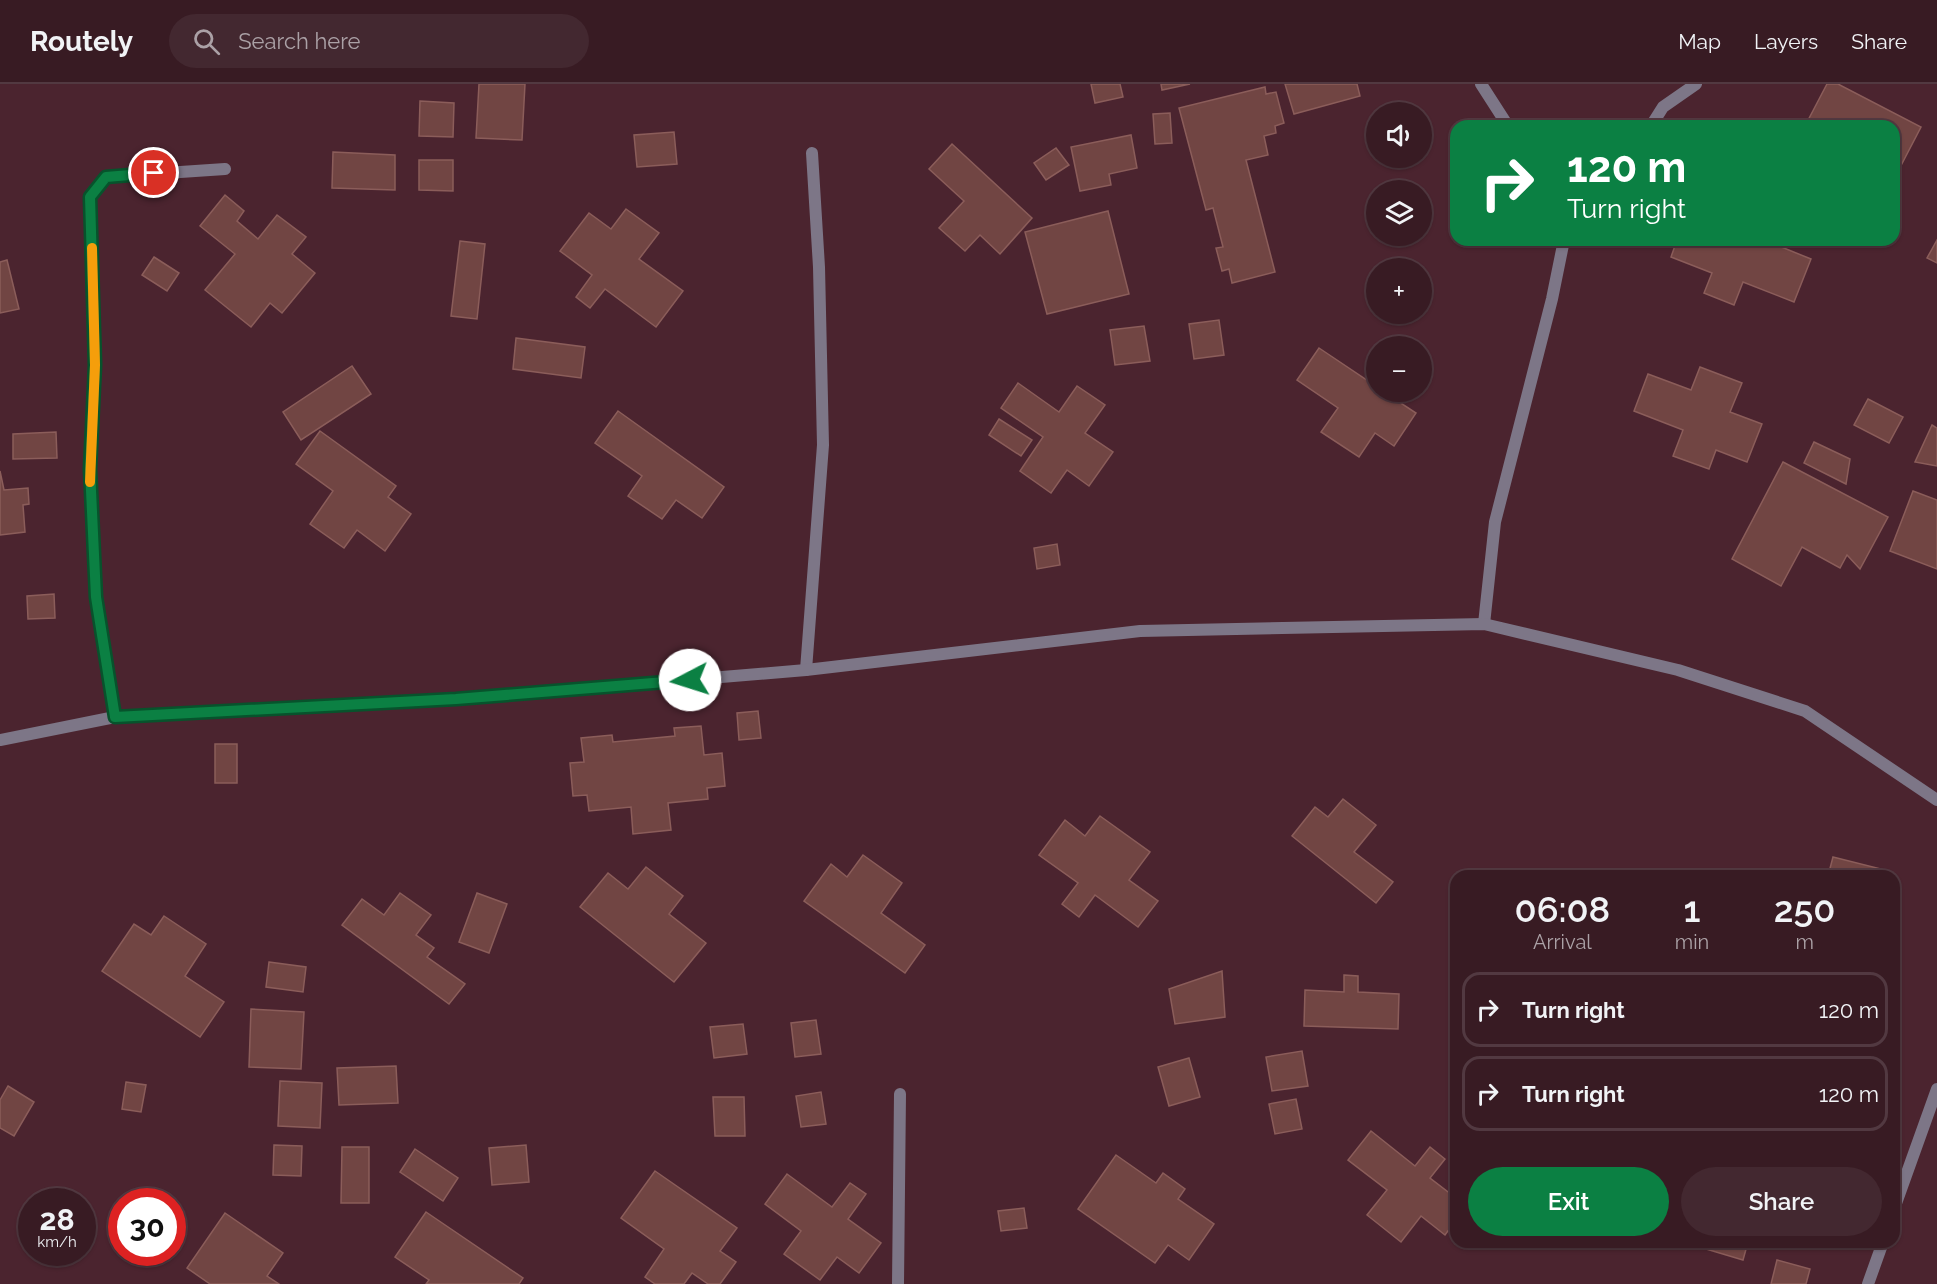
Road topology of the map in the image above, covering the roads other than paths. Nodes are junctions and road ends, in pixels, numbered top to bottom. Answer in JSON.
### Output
{"nodes":[{"id":1,"x":1481,"y":84,"type":"edge"},
{"id":2,"x":1696,"y":84,"type":"edge"},
{"id":3,"x":1504,"y":120,"type":"edge"},
{"id":4,"x":1655,"y":120,"type":"edge"},
{"id":5,"x":812,"y":153,"type":"dead end"},
{"id":6,"x":225,"y":169,"type":"dead end"},
{"id":7,"x":1563,"y":246,"type":"edge"},
{"id":8,"x":1484,"y":624,"type":"junction"},
{"id":9,"x":806,"y":670,"type":"junction"},
{"id":10,"x":115,"y":717,"type":"junction"},
{"id":11,"x":0,"y":740,"type":"edge"},
{"id":12,"x":1937,"y":800,"type":"edge"},
{"id":13,"x":1937,"y":1089,"type":"edge"},
{"id":14,"x":900,"y":1094,"type":"dead end"},
{"id":15,"x":1900,"y":1192,"type":"edge"},
{"id":16,"x":1881,"y":1248,"type":"edge"},
{"id":17,"x":898,"y":1284,"type":"edge"},
{"id":18,"x":1868,"y":1284,"type":"edge"}],
"edges":[{"from":1,"to":3,"type":"street"},
{"from":2,"to":4,"type":"street"},
{"from":5,"to":9,"type":"street"},
{"from":6,"to":10,"type":"street"},
{"from":7,"to":8,"type":"street"},
{"from":8,"to":9,"type":"street"},
{"from":8,"to":12,"type":"street"},
{"from":9,"to":10,"type":"street"},
{"from":10,"to":11,"type":"street"},
{"from":13,"to":15,"type":"street"},
{"from":14,"to":17,"type":"street"},
{"from":16,"to":18,"type":"street"}]}
